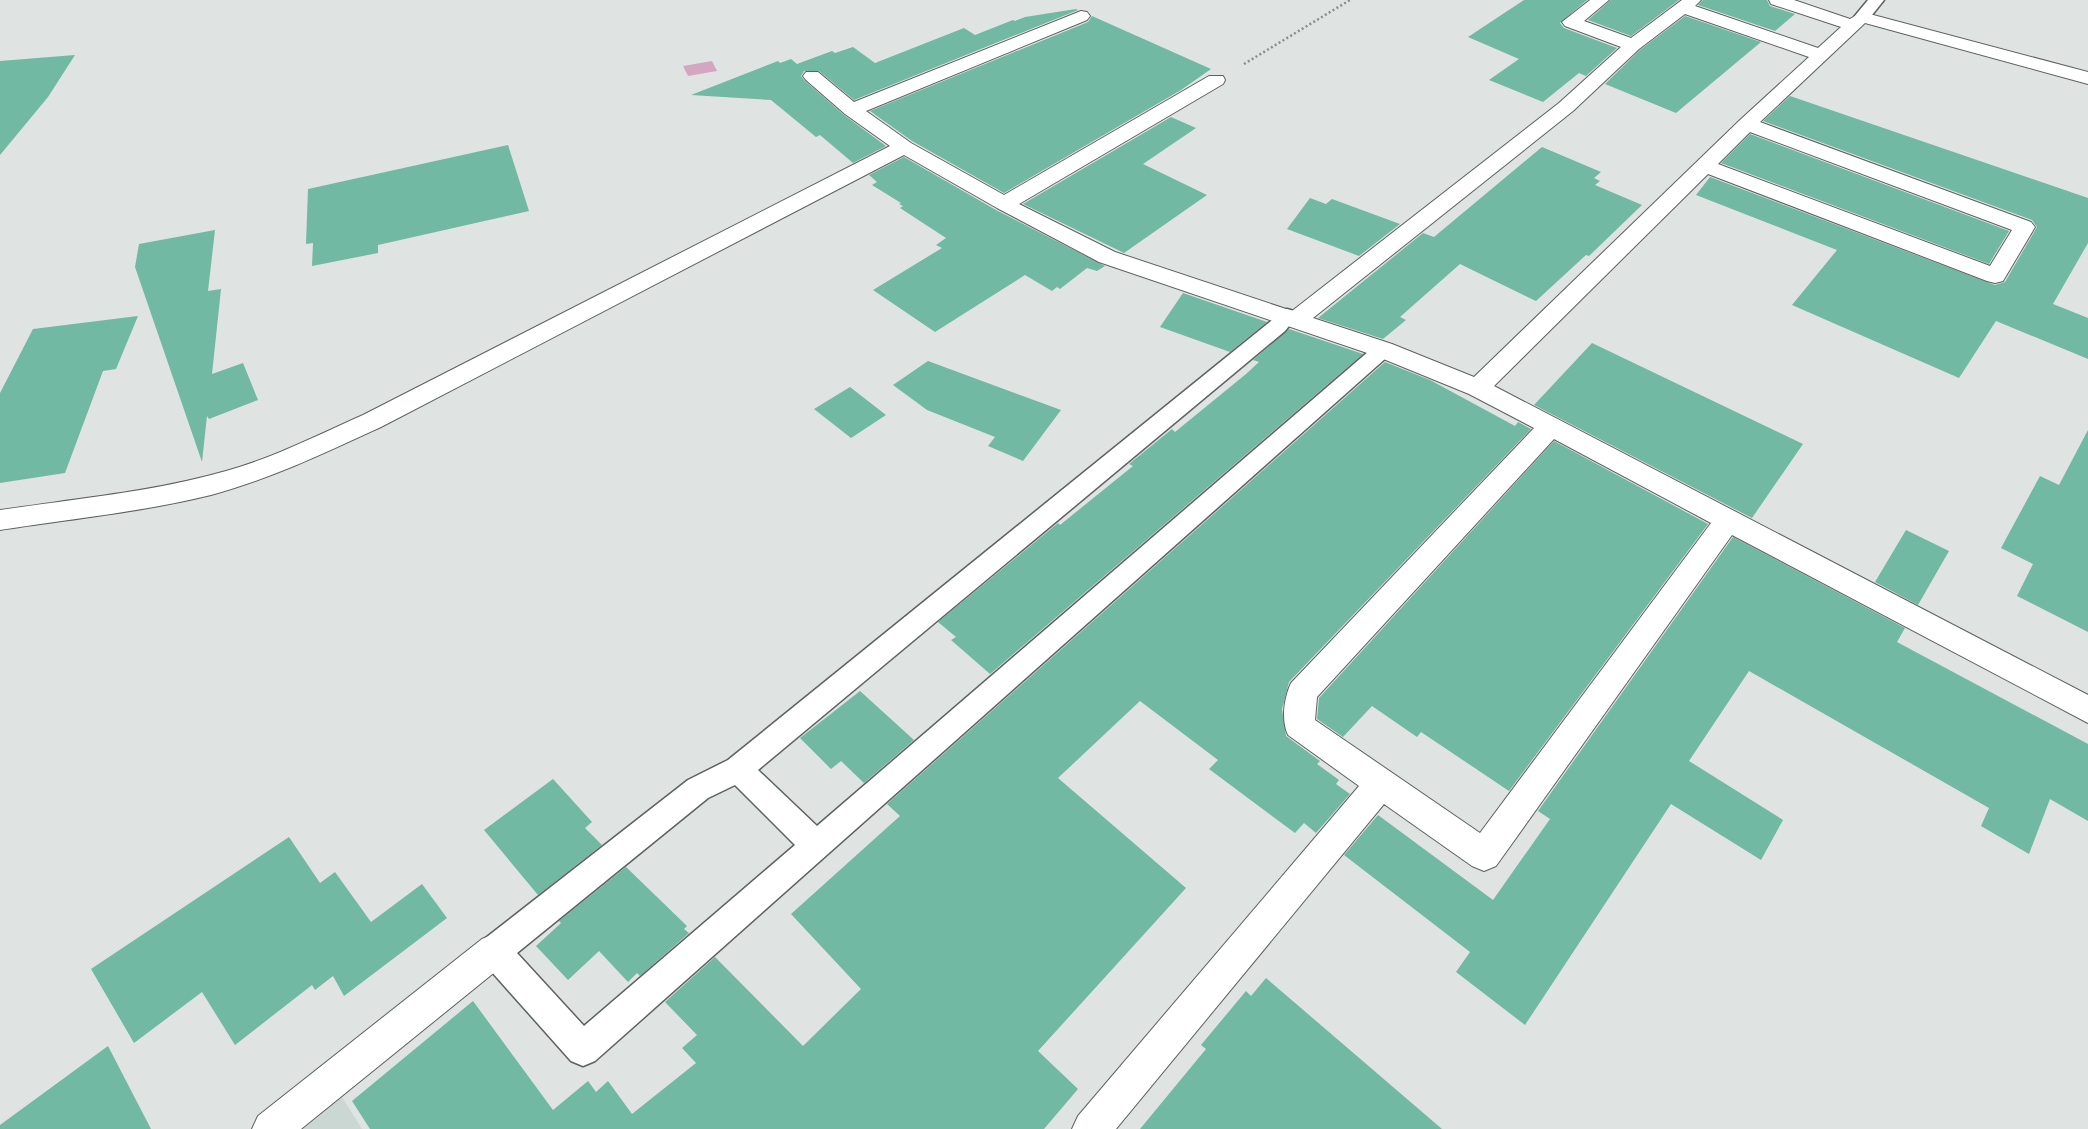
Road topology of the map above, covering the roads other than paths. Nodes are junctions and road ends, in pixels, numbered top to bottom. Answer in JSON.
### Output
{"nodes":[{"id":1,"x":1602,"y":0,"type":"edge"},
{"id":2,"x":1777,"y":0,"type":"edge"},
{"id":3,"x":1876,"y":0,"type":"edge"},
{"id":4,"x":1688,"y":4,"type":"edge"},
{"id":5,"x":1080,"y":16,"type":"dead end"},
{"id":6,"x":1857,"y":21,"type":"junction"},
{"id":7,"x":1633,"y":45,"type":"junction"},
{"id":8,"x":1822,"y":55,"type":"junction"},
{"id":9,"x":812,"y":76,"type":"dead end"},
{"id":10,"x":2088,"y":78,"type":"edge"},
{"id":11,"x":1216,"y":80,"type":"road end"},
{"id":12,"x":852,"y":110,"type":"junction"},
{"id":13,"x":1746,"y":124,"type":"junction"},
{"id":14,"x":904,"y":147,"type":"junction"},
{"id":15,"x":1706,"y":166,"type":"junction"},
{"id":16,"x":1004,"y":204,"type":"junction"},
{"id":17,"x":1292,"y":318,"type":"junction"},
{"id":18,"x":1384,"y":350,"type":"junction"},
{"id":19,"x":1478,"y":388,"type":"junction"},
{"id":20,"x":1551,"y":426,"type":"junction"},
{"id":21,"x":0,"y":520,"type":"edge"},
{"id":22,"x":1728,"y":520,"type":"junction"},
{"id":23,"x":2088,"y":710,"type":"edge"},
{"id":24,"x":738,"y":769,"type":"junction"},
{"id":25,"x":1381,"y":784,"type":"junction"},
{"id":26,"x":815,"y":845,"type":"junction"},
{"id":27,"x":494,"y":951,"type":"junction"},
{"id":28,"x":271,"y":1129,"type":"edge"},
{"id":29,"x":1091,"y":1129,"type":"edge"}],
"edges":[{"from":1,"to":7,"type":"street"},
{"from":2,"to":6,"type":"street"},
{"from":3,"to":6,"type":"lane"},
{"from":4,"to":7,"type":"street"},
{"from":4,"to":8,"type":"street"},
{"from":5,"to":12,"type":"street"},
{"from":6,"to":8,"type":"street"},
{"from":6,"to":10,"type":"street"},
{"from":7,"to":17,"type":"street"},
{"from":8,"to":13,"type":"street"},
{"from":9,"to":12,"type":"street"},
{"from":11,"to":16,"type":"street"},
{"from":12,"to":14,"type":"street"},
{"from":13,"to":15,"type":"street"},
{"from":13,"to":15,"type":"street"},
{"from":14,"to":16,"type":"street"},
{"from":14,"to":21,"type":"street"},
{"from":15,"to":19,"type":"street"},
{"from":16,"to":17,"type":"street"},
{"from":17,"to":18,"type":"street"},
{"from":17,"to":24,"type":"lane"},
{"from":18,"to":19,"type":"street"},
{"from":18,"to":26,"type":"lane"},
{"from":19,"to":20,"type":"street"},
{"from":20,"to":22,"type":"street"},
{"from":20,"to":25,"type":"street"},
{"from":22,"to":23,"type":"street"},
{"from":22,"to":25,"type":"street"},
{"from":24,"to":26,"type":"lane"},
{"from":24,"to":27,"type":"lane"},
{"from":25,"to":29,"type":"street"},
{"from":26,"to":27,"type":"lane"},
{"from":27,"to":28,"type":"street"}]}
